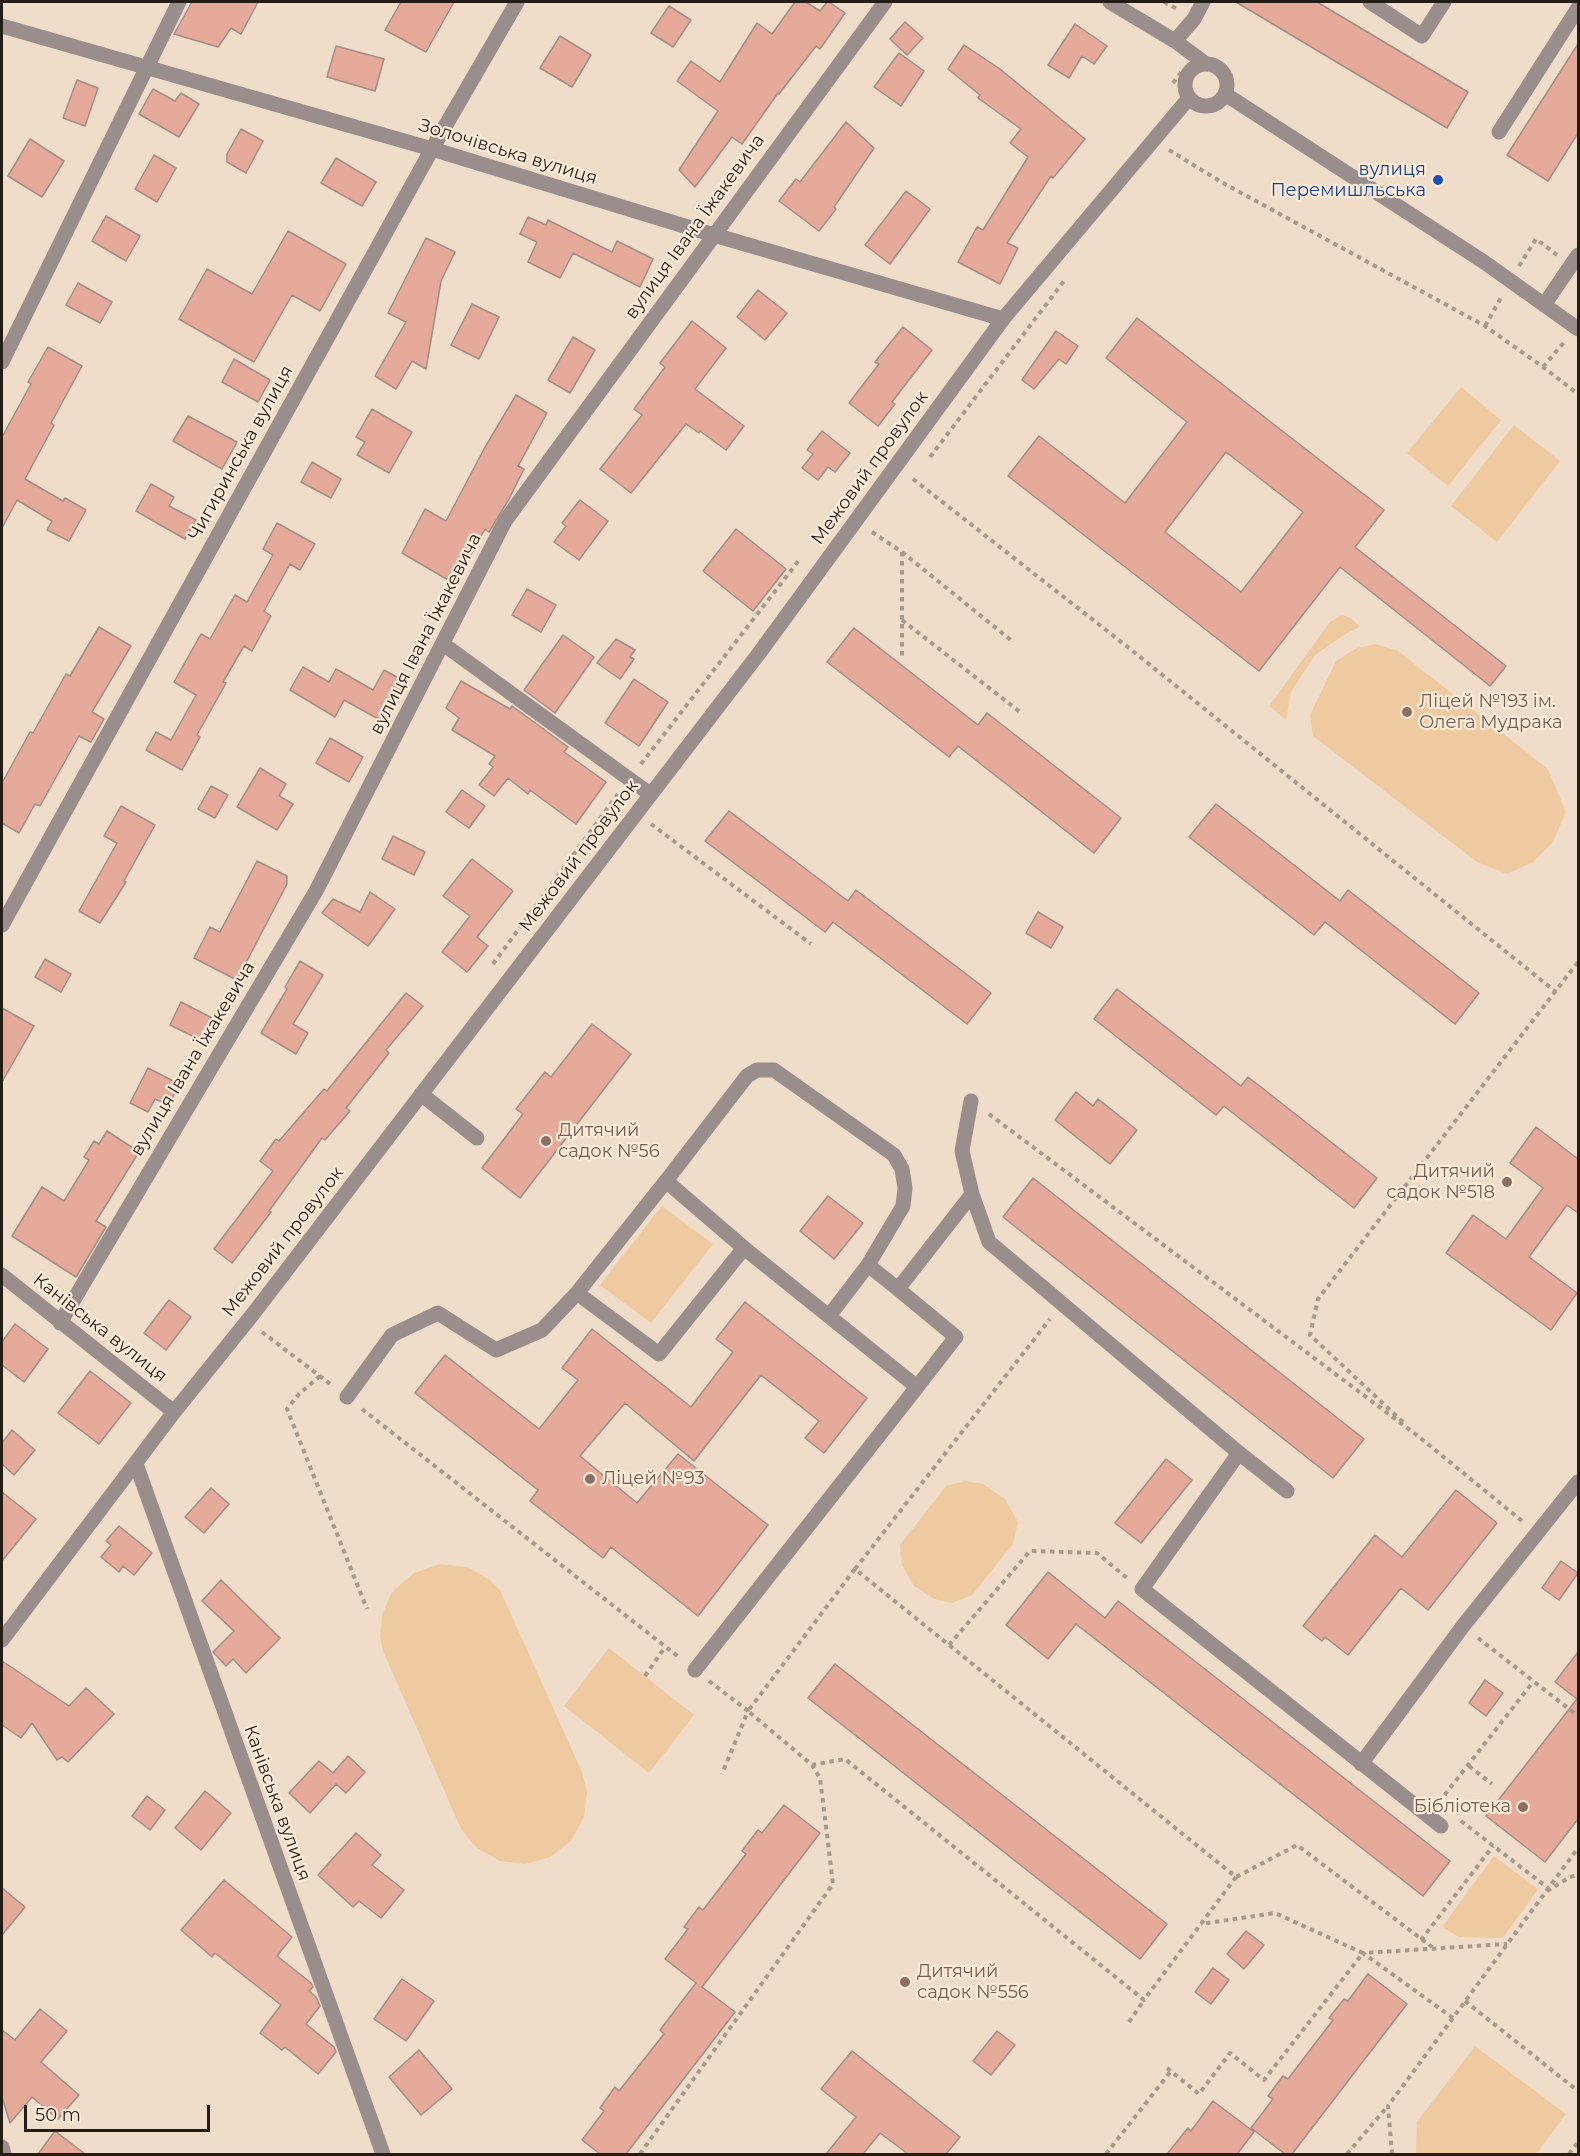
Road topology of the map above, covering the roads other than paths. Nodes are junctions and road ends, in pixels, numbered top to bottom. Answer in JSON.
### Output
{"nodes":[{"id":1,"x":179,"y":2,"type":"edge"},
{"id":2,"x":517,"y":2,"type":"edge"},
{"id":3,"x":885,"y":2,"type":"edge"},
{"id":4,"x":1110,"y":2,"type":"edge"},
{"id":5,"x":1203,"y":2,"type":"edge"},
{"id":6,"x":1370,"y":2,"type":"edge"},
{"id":7,"x":1444,"y":2,"type":"edge"},
{"id":8,"x":1578,"y":8,"type":"edge"},
{"id":9,"x":2,"y":27,"type":"edge"},
{"id":10,"x":1175,"y":41,"type":"junction"},
{"id":11,"x":1206,"y":64,"type":"junction"},
{"id":12,"x":146,"y":68,"type":"junction"},
{"id":13,"x":1225,"y":94,"type":"junction"},
{"id":14,"x":1189,"y":98,"type":"junction"},
{"id":15,"x":1499,"y":132,"type":"dead end"},
{"id":16,"x":432,"y":149,"type":"junction"},
{"id":17,"x":714,"y":235,"type":"junction"},
{"id":18,"x":1578,"y":255,"type":"edge"},
{"id":19,"x":1544,"y":305,"type":"junction"},
{"id":20,"x":1003,"y":319,"type":"junction"},
{"id":21,"x":1577,"y":328,"type":"edge"},
{"id":22,"x":2,"y":362,"type":"edge"},
{"id":23,"x":443,"y":644,"type":"junction"},
{"id":24,"x":650,"y":794,"type":"junction"},
{"id":25,"x":2,"y":925,"type":"edge"},
{"id":26,"x":421,"y":1094,"type":"junction"},
{"id":27,"x":971,"y":1101,"type":"road end"},
{"id":28,"x":477,"y":1138,"type":"dead end"},
{"id":29,"x":666,"y":1181,"type":"junction"},
{"id":30,"x":972,"y":1194,"type":"junction"},
{"id":31,"x":744,"y":1248,"type":"junction"},
{"id":32,"x":868,"y":1265,"type":"junction"},
{"id":33,"x":2,"y":1275,"type":"edge"},
{"id":34,"x":898,"y":1289,"type":"junction"},
{"id":35,"x":577,"y":1293,"type":"junction"},
{"id":36,"x":829,"y":1316,"type":"junction"},
{"id":37,"x":60,"y":1323,"type":"junction"},
{"id":38,"x":917,"y":1387,"type":"junction"},
{"id":39,"x":347,"y":1397,"type":"road end"},
{"id":40,"x":174,"y":1412,"type":"junction"},
{"id":41,"x":1239,"y":1453,"type":"junction"},
{"id":42,"x":136,"y":1464,"type":"junction"},
{"id":43,"x":1578,"y":1482,"type":"edge"},
{"id":44,"x":1287,"y":1491,"type":"dead end"},
{"id":45,"x":2,"y":1640,"type":"edge"},
{"id":46,"x":695,"y":1670,"type":"road end"},
{"id":47,"x":1361,"y":1764,"type":"junction"},
{"id":48,"x":1441,"y":1826,"type":"dead end"},
{"id":49,"x":2,"y":2147,"type":"edge"},
{"id":50,"x":4,"y":2154,"type":"edge"},
{"id":51,"x":383,"y":2154,"type":"edge"}],
"edges":[{"from":1,"to":12,"type":"street"},
{"from":2,"to":16,"type":"street","name":"Чигиринська вулиця"},
{"from":3,"to":17,"type":"street","name":"вулиця Івана Їжакевича"},
{"from":4,"to":10,"type":"street"},
{"from":5,"to":10,"type":"street"},
{"from":6,"to":7,"type":"street"},
{"from":8,"to":15,"type":"street"},
{"from":9,"to":12,"type":"street","name":"Золочівська вулиця"},
{"from":10,"to":11,"type":"street"},
{"from":11,"to":13,"type":"street"},
{"from":11,"to":14,"type":"street"},
{"from":12,"to":16,"type":"street","name":"Золочівська вулиця"},
{"from":12,"to":22,"type":"street"},
{"from":13,"to":14,"type":"street"},
{"from":13,"to":19,"type":"street"},
{"from":14,"to":20,"type":"street","name":"Межовий провулок"},
{"from":16,"to":17,"type":"street","name":"Золочівська вулиця"},
{"from":16,"to":25,"type":"street","name":"Чигиринська вулиця"},
{"from":17,"to":20,"type":"street","name":"Золочівська вулиця"},
{"from":17,"to":23,"type":"street","name":"вулиця Івана Їжакевича"},
{"from":18,"to":19,"type":"street"},
{"from":19,"to":21,"type":"street"},
{"from":20,"to":24,"type":"street","name":"Межовий провулок"},
{"from":23,"to":24,"type":"street"},
{"from":23,"to":37,"type":"street","name":"вулиця Івана Їжакевича"},
{"from":24,"to":26,"type":"street","name":"Межовий провулок"},
{"from":26,"to":28,"type":"street"},
{"from":26,"to":40,"type":"street","name":"Межовий провулок"},
{"from":27,"to":30,"type":"street"},
{"from":29,"to":31,"type":"street"},
{"from":29,"to":32,"type":"street"},
{"from":29,"to":35,"type":"street"},
{"from":30,"to":34,"type":"street"},
{"from":30,"to":41,"type":"street"},
{"from":31,"to":35,"type":"street"},
{"from":31,"to":36,"type":"street"},
{"from":32,"to":34,"type":"street"},
{"from":32,"to":36,"type":"street"},
{"from":33,"to":37,"type":"street","name":"Канівська вулиця"},
{"from":34,"to":38,"type":"street"},
{"from":35,"to":39,"type":"street"},
{"from":36,"to":38,"type":"street"},
{"from":37,"to":40,"type":"street","name":"Канівська вулиця"},
{"from":38,"to":46,"type":"street"},
{"from":40,"to":42,"type":"street","name":"Межовий провулок"},
{"from":41,"to":44,"type":"street"},
{"from":41,"to":47,"type":"street"},
{"from":42,"to":45,"type":"street","name":"Межовий провулок"},
{"from":42,"to":51,"type":"street","name":"Канівська вулиця"},
{"from":43,"to":47,"type":"street"},
{"from":47,"to":48,"type":"street"},
{"from":49,"to":50,"type":"street"}]}
